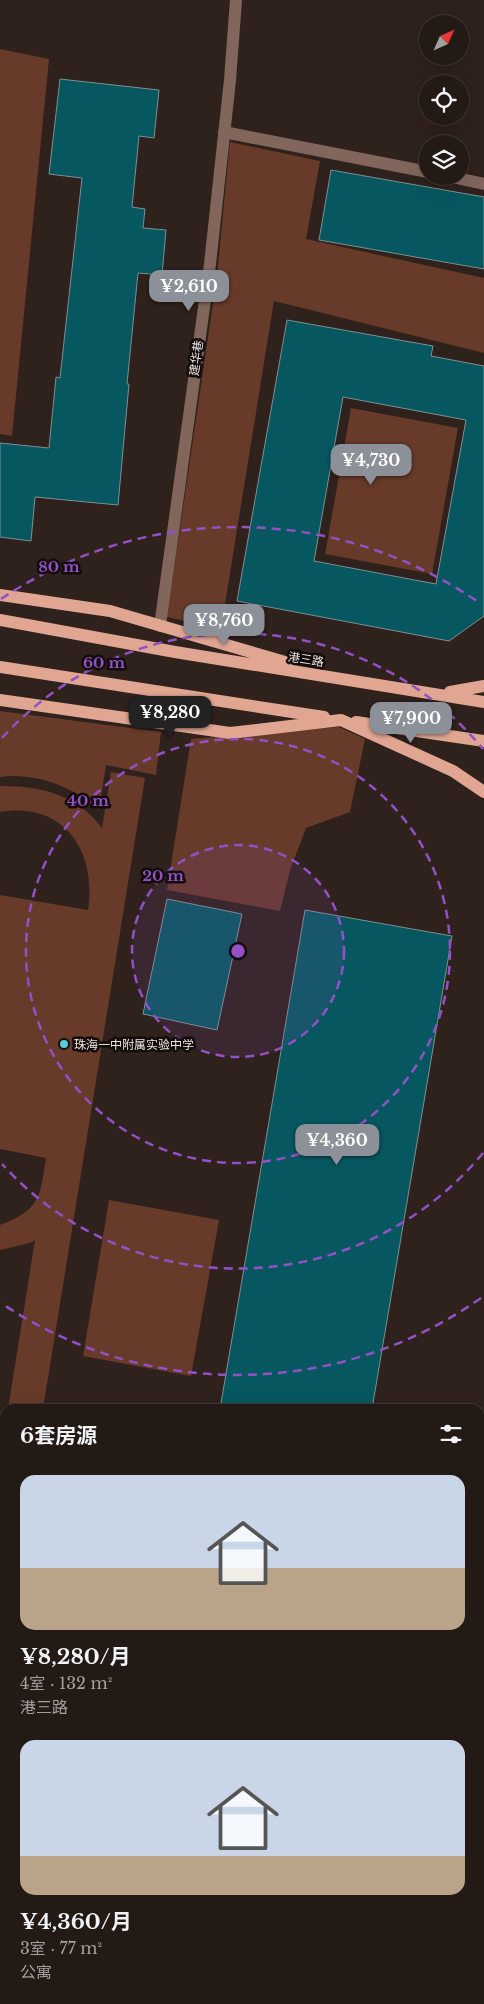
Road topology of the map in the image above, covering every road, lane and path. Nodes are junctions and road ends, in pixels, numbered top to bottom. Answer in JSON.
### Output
{"nodes":[{"id":1,"x":236,"y":0,"type":"edge"},
{"id":2,"x":224,"y":132,"type":"junction"},
{"id":3,"x":419,"y":170,"type":"edge"},
{"id":4,"x":469,"y":181,"type":"edge"},
{"id":5,"x":484,"y":184,"type":"edge"},
{"id":6,"x":0,"y":595,"type":"edge"},
{"id":7,"x":3,"y":620,"type":"edge"},
{"id":8,"x":160,"y":626,"type":"junction"},
{"id":9,"x":3,"y":668,"type":"edge"},
{"id":10,"x":344,"y":680,"type":"junction"},
{"id":11,"x":484,"y":686,"type":"edge"},
{"id":12,"x":439,"y":694,"type":"junction"},
{"id":13,"x":0,"y":700,"type":"edge"},
{"id":14,"x":484,"y":702,"type":"edge"},
{"id":15,"x":341,"y":720,"type":"junction"},
{"id":16,"x":484,"y":741,"type":"edge"},
{"id":17,"x":484,"y":792,"type":"edge"}],
"edges":[{"from":1,"to":2,"type":"street","name":"建华巷"},
{"from":2,"to":3,"type":"street"},
{"from":2,"to":8,"type":"street","name":"建华巷"},
{"from":4,"to":5,"type":"street"},
{"from":6,"to":8,"type":"main road"},
{"from":7,"to":10,"type":"main road","name":"港三路"},
{"from":8,"to":10,"type":"main road"},
{"from":9,"to":15,"type":"main road"},
{"from":10,"to":12,"type":"main road","name":"港三路"},
{"from":11,"to":12,"type":"main road"},
{"from":12,"to":14,"type":"main road","name":"港三路"},
{"from":13,"to":15,"type":"main road"},
{"from":15,"to":16,"type":"main road"},
{"from":15,"to":17,"type":"main road"}]}
